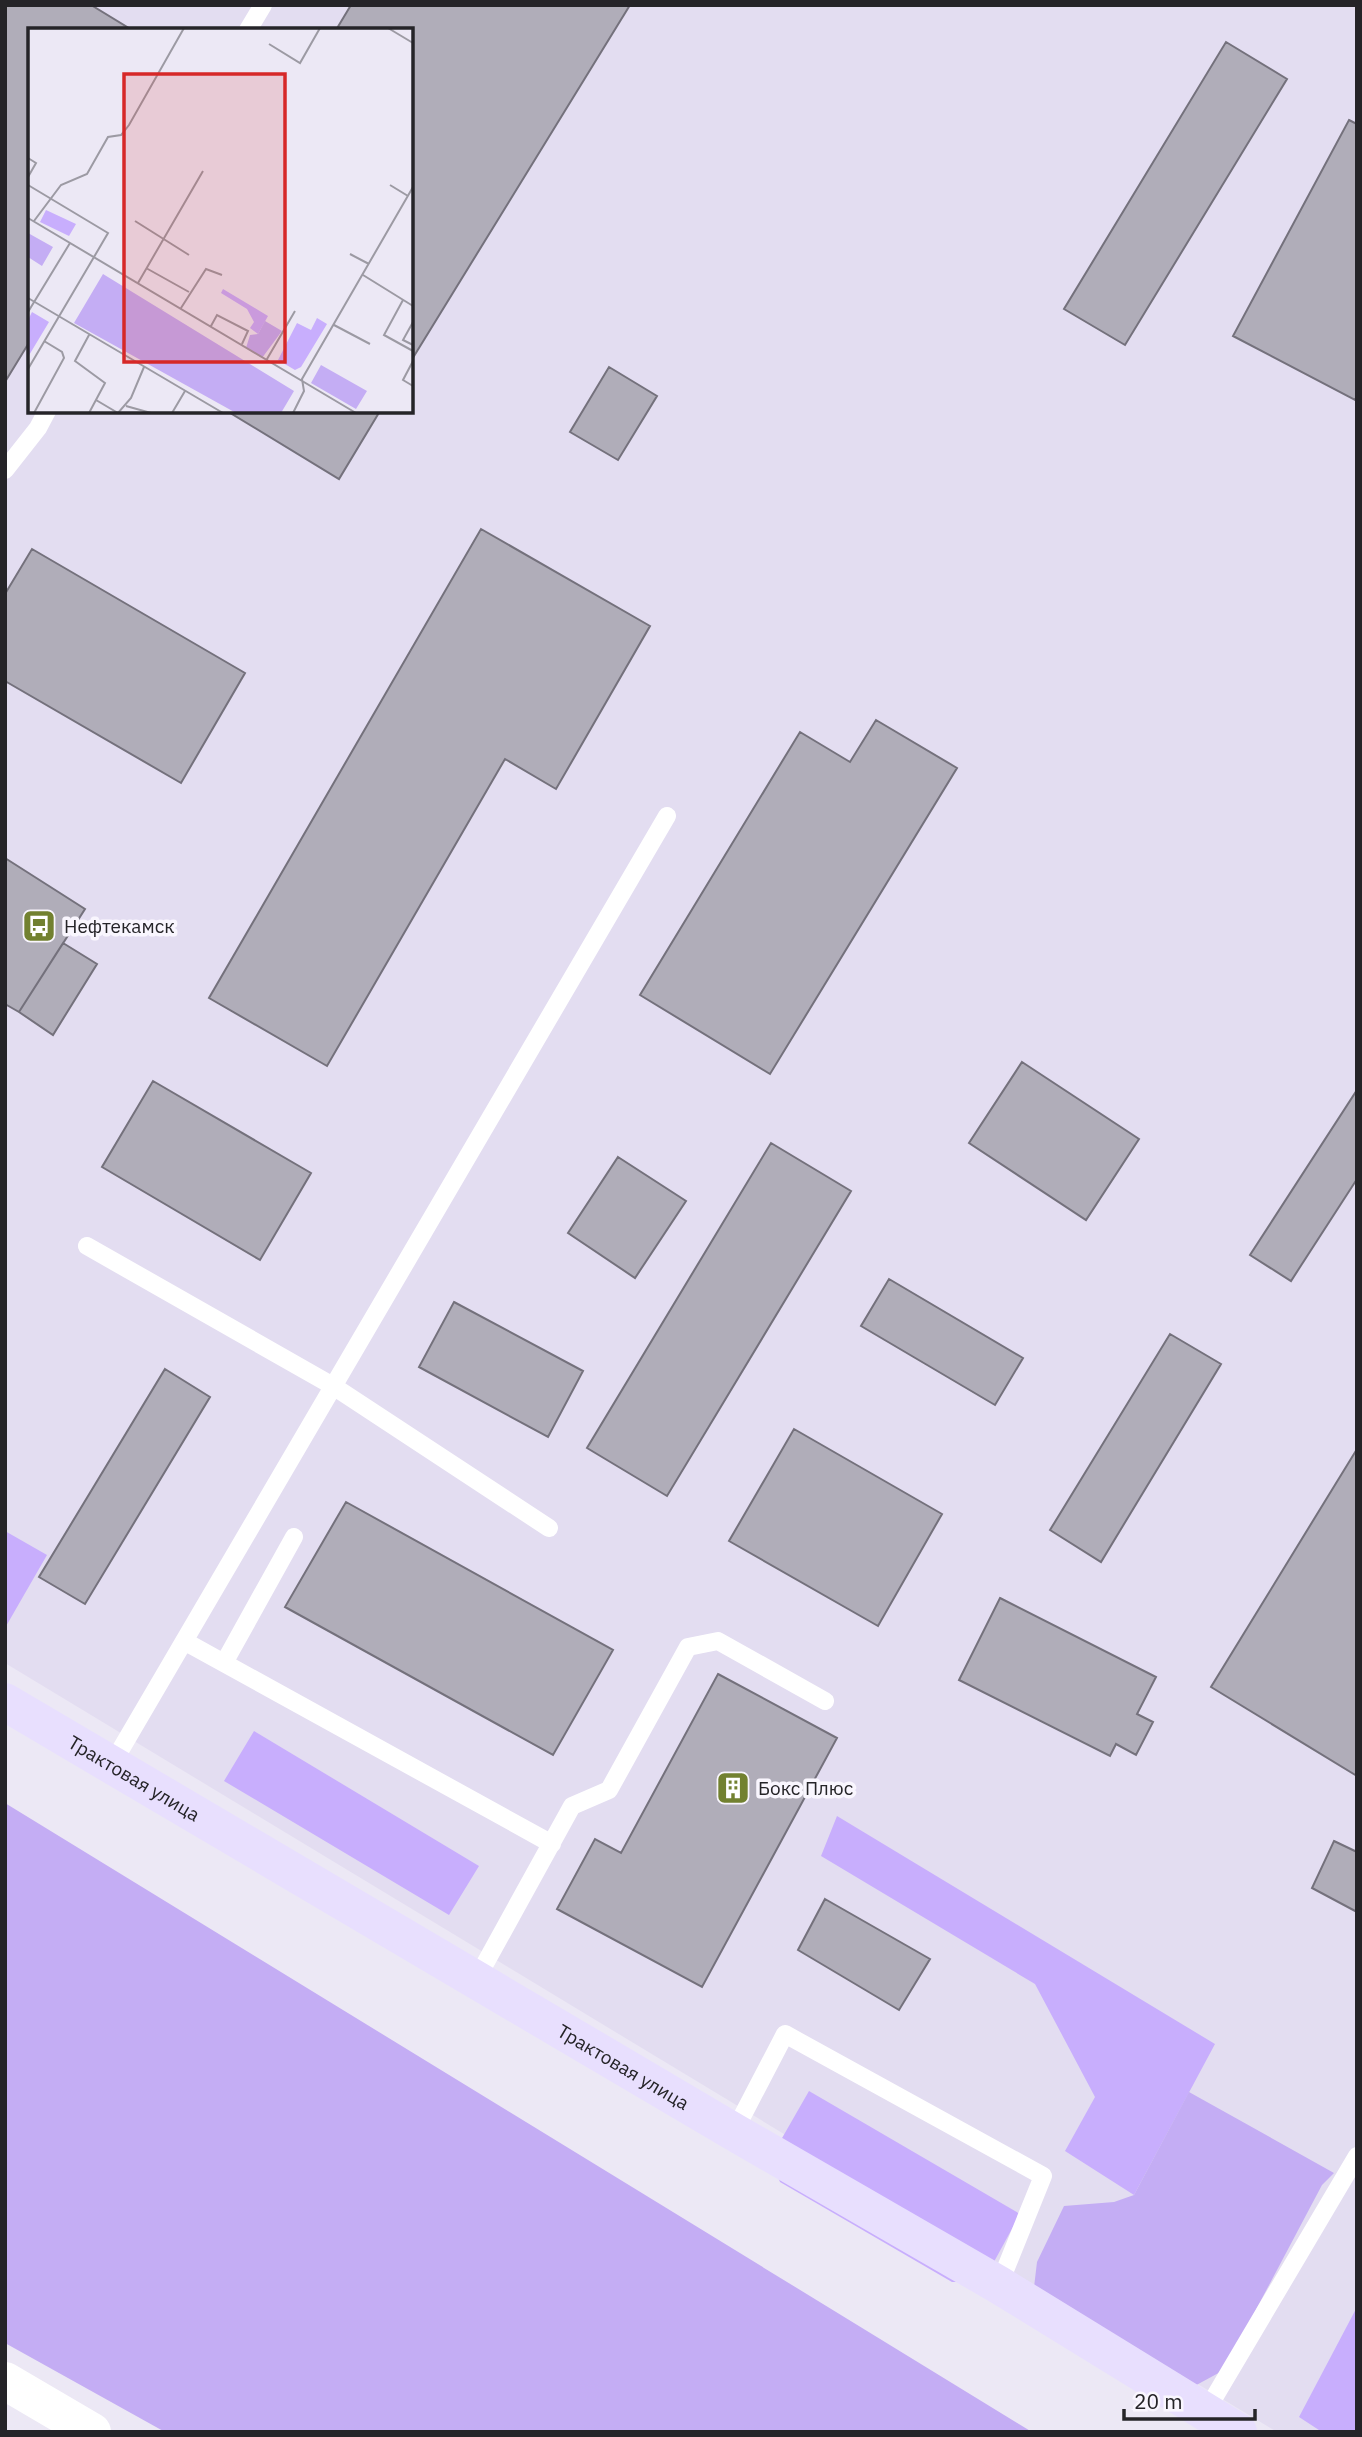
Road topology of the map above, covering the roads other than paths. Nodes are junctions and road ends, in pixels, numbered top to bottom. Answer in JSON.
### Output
{"nodes":[{"id":1,"x":263,"y":5,"type":"edge"},
{"id":2,"x":249,"y":28,"type":"edge"},
{"id":3,"x":46,"y":413,"type":"edge"},
{"id":4,"x":5,"y":470,"type":"edge"},
{"id":5,"x":667,"y":816,"type":"dead end"},
{"id":6,"x":88,"y":1246,"type":"dead end"},
{"id":7,"x":333,"y":1386,"type":"junction"},
{"id":8,"x":549,"y":1528,"type":"dead end"},
{"id":9,"x":294,"y":1537,"type":"dead end"},
{"id":10,"x":184,"y":1641,"type":"junction"},
{"id":11,"x":224,"y":1662,"type":"junction"},
{"id":12,"x":825,"y":1701,"type":"dead end"},
{"id":13,"x":5,"y":1703,"type":"edge"},
{"id":14,"x":111,"y":1766,"type":"junction"},
{"id":15,"x":552,"y":1844,"type":"junction"},
{"id":16,"x":476,"y":1980,"type":"junction"},
{"id":17,"x":734,"y":2132,"type":"junction"},
{"id":18,"x":1357,"y":2156,"type":"edge"},
{"id":19,"x":999,"y":2285,"type":"junction"},
{"id":20,"x":5,"y":2381,"type":"edge"},
{"id":21,"x":1205,"y":2413,"type":"junction"},
{"id":22,"x":92,"y":2432,"type":"edge"},
{"id":23,"x":1238,"y":2432,"type":"edge"}],
"edges":[{"from":1,"to":2,"type":"lane"},
{"from":3,"to":4,"type":"lane"},
{"from":5,"to":7,"type":"lane"},
{"from":6,"to":7,"type":"lane"},
{"from":7,"to":8,"type":"lane"},
{"from":7,"to":10,"type":"lane"},
{"from":9,"to":11,"type":"lane"},
{"from":10,"to":11,"type":"lane"},
{"from":10,"to":14,"type":"lane"},
{"from":11,"to":15,"type":"lane"},
{"from":12,"to":15,"type":"lane"},
{"from":13,"to":14,"type":"main road","name":"Трактовая улица"},
{"from":14,"to":16,"type":"main road","name":"Трактовая улица"},
{"from":15,"to":16,"type":"lane"},
{"from":16,"to":17,"type":"main road","name":"Трактовая улица"},
{"from":17,"to":19,"type":"main road","name":"Трактовая улица"},
{"from":17,"to":19,"type":"lane"},
{"from":18,"to":21,"type":"lane"},
{"from":19,"to":21,"type":"main road","name":"Трактовая улица"},
{"from":20,"to":22,"type":"main road"},
{"from":21,"to":23,"type":"main road","name":"Трактовая улица"}]}
